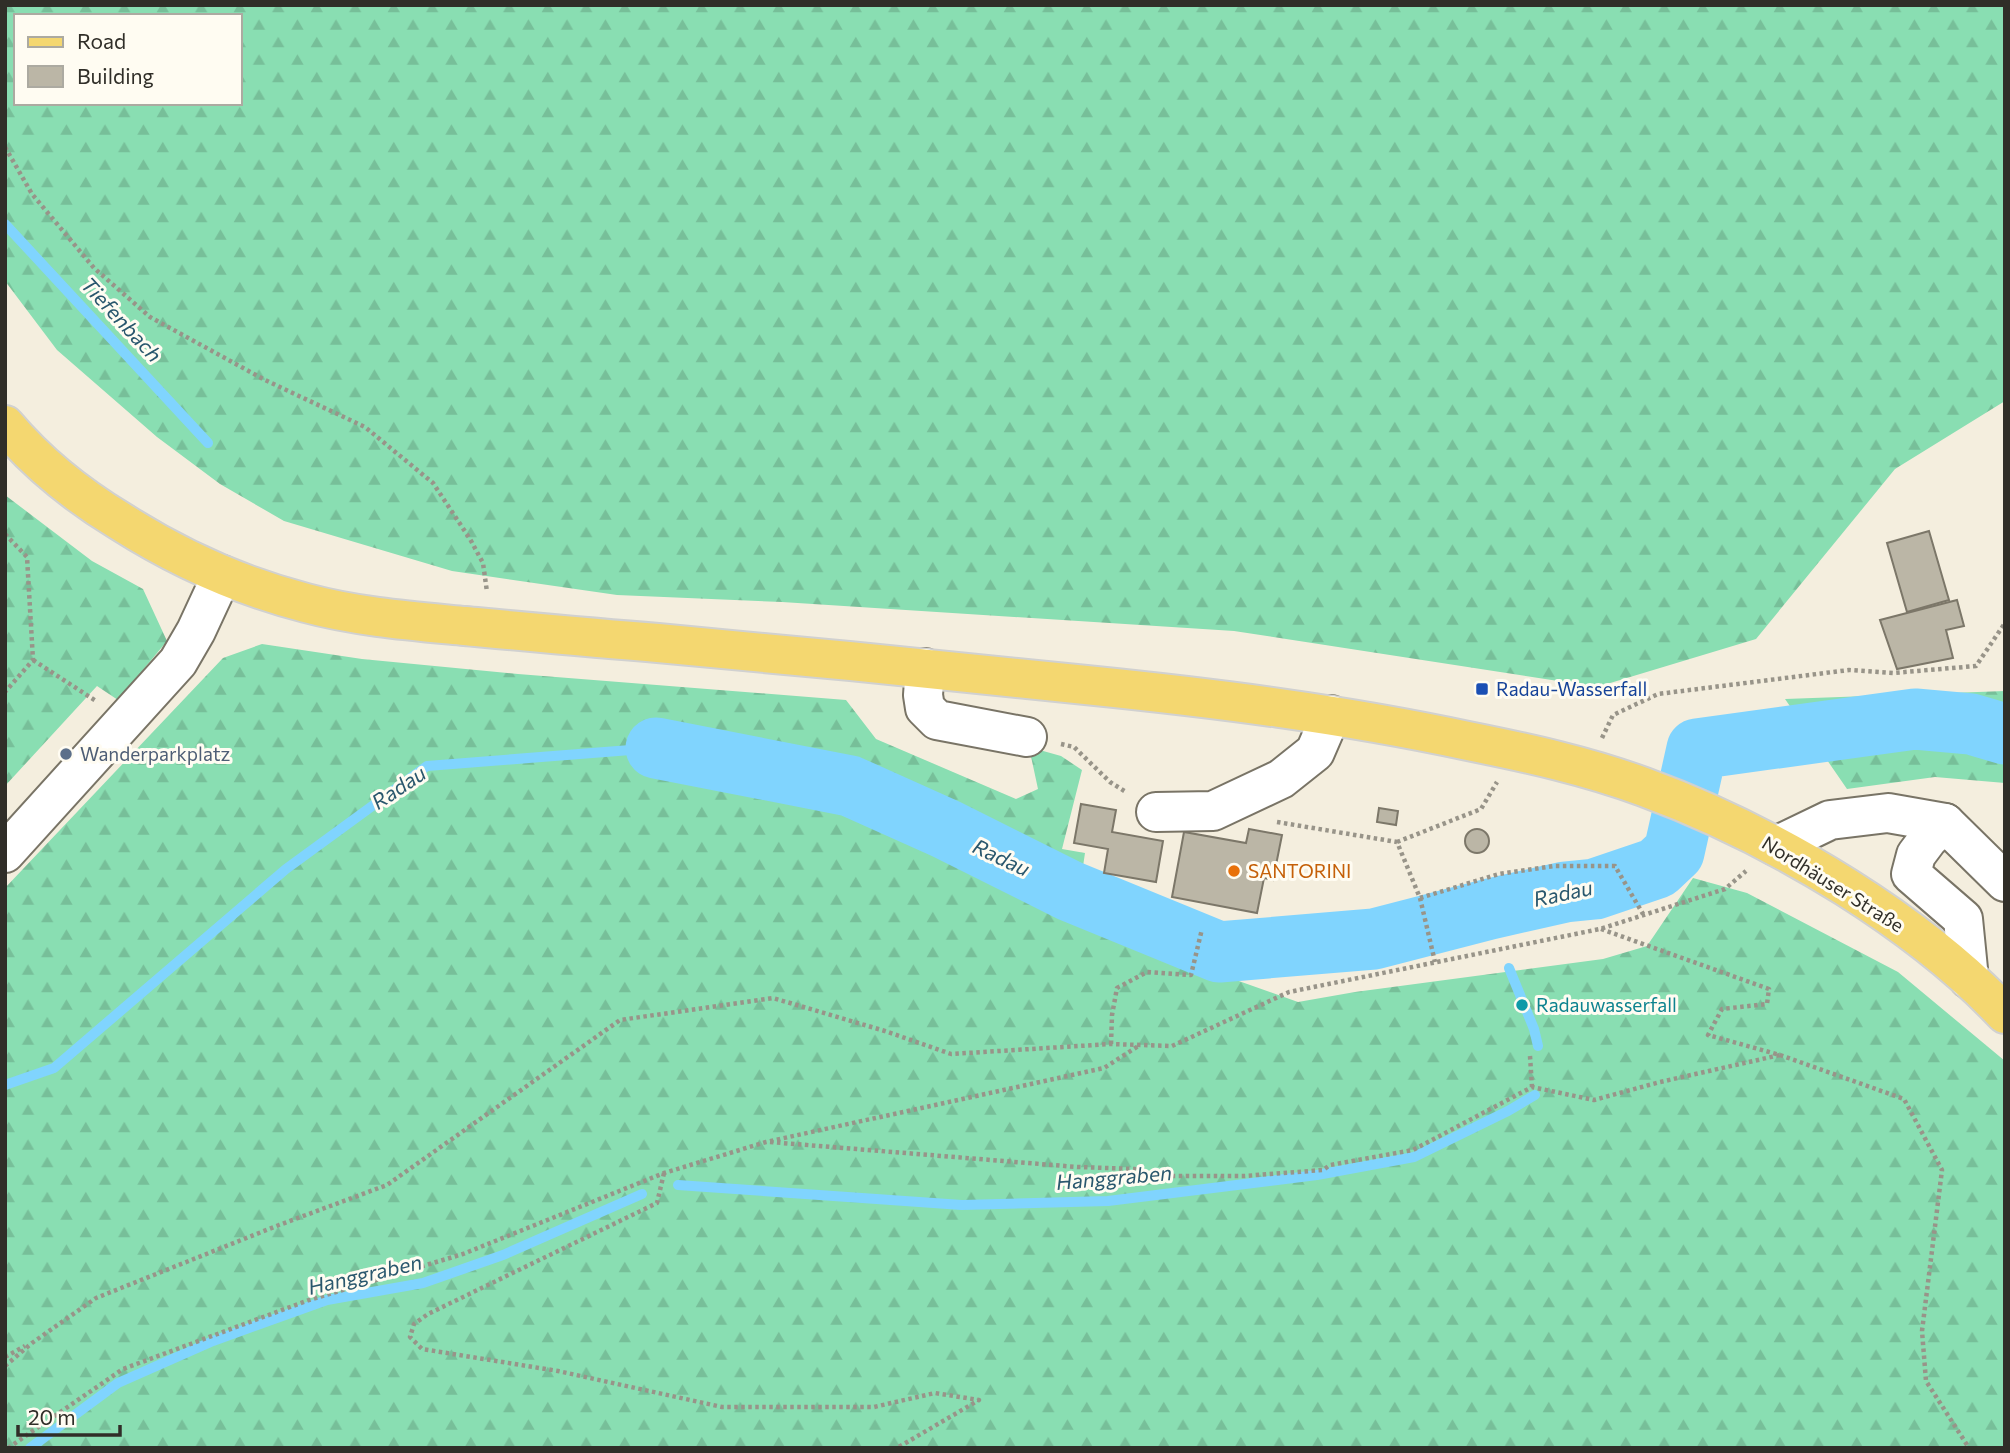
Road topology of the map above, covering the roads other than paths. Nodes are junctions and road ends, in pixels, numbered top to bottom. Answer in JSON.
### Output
{"nodes":[{"id":1,"x":5,"y":425,"type":"edge"},
{"id":2,"x":222,"y":575,"type":"junction"},
{"id":3,"x":925,"y":668,"type":"junction"},
{"id":4,"x":1331,"y":715,"type":"junction"},
{"id":5,"x":1027,"y":737,"type":"road end"},
{"id":6,"x":1156,"y":812,"type":"road end"},
{"id":7,"x":1945,"y":823,"type":"junction"},
{"id":8,"x":1776,"y":846,"type":"junction"},
{"id":9,"x":5,"y":853,"type":"edge"},
{"id":10,"x":2005,"y":882,"type":"edge"},
{"id":11,"x":1969,"y":979,"type":"junction"},
{"id":12,"x":2005,"y":1014,"type":"edge"}],
"edges":[{"from":1,"to":2,"type":"main road","name":"Nordhäuser Straße"},
{"from":2,"to":3,"type":"main road","name":"Nordhäuser Straße"},
{"from":2,"to":9,"type":"street"},
{"from":3,"to":4,"type":"main road","name":"Nordhäuser Straße"},
{"from":3,"to":5,"type":"street"},
{"from":4,"to":6,"type":"street"},
{"from":4,"to":8,"type":"main road","name":"Nordhäuser Straße"},
{"from":7,"to":8,"type":"street"},
{"from":7,"to":10,"type":"street"},
{"from":7,"to":11,"type":"street"},
{"from":8,"to":11,"type":"main road","name":"Nordhäuser Straße"},
{"from":11,"to":12,"type":"main road","name":"Nordhäuser Straße"}]}
